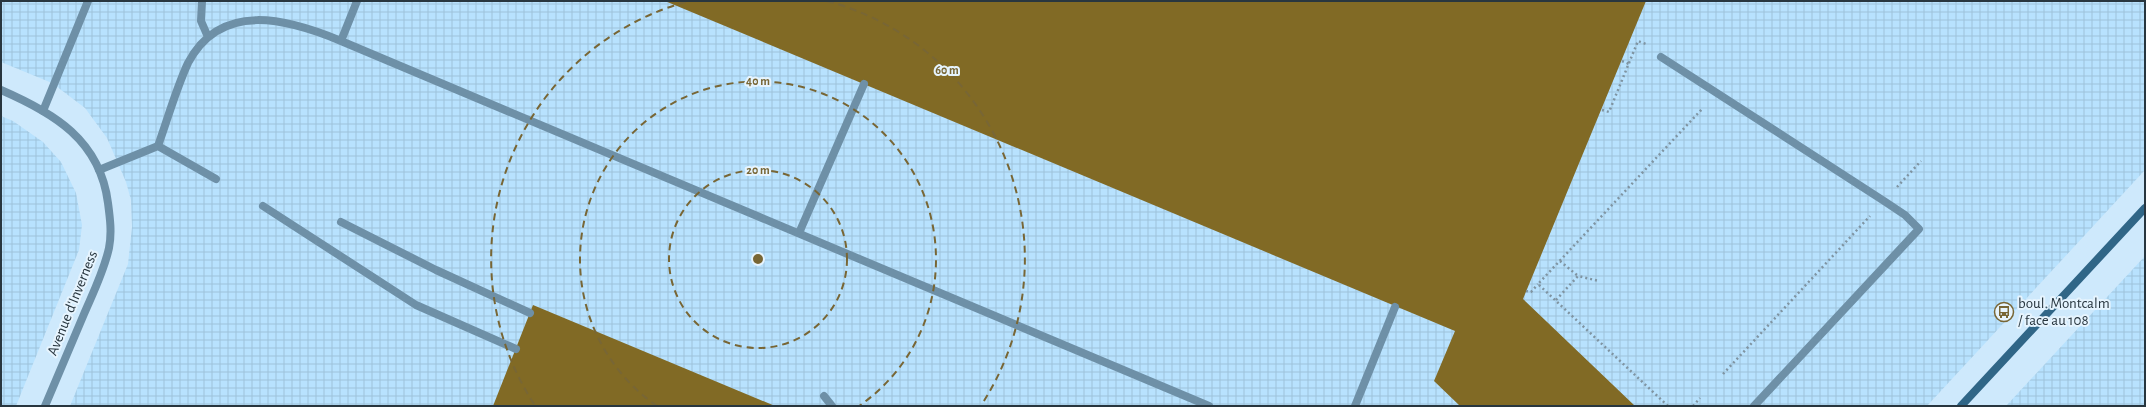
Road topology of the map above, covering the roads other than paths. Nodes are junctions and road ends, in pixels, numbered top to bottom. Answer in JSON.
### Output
{"nodes":[{"id":1,"x":88,"y":1,"type":"edge"},
{"id":2,"x":202,"y":1,"type":"edge"},
{"id":3,"x":357,"y":1,"type":"edge"},
{"id":4,"x":208,"y":37,"type":"junction"},
{"id":5,"x":341,"y":41,"type":"junction"},
{"id":6,"x":1661,"y":57,"type":"dead end"},
{"id":7,"x":864,"y":84,"type":"dead end"},
{"id":8,"x":1,"y":90,"type":"edge"},
{"id":9,"x":43,"y":111,"type":"junction"},
{"id":10,"x":158,"y":146,"type":"junction"},
{"id":11,"x":99,"y":170,"type":"junction"},
{"id":12,"x":216,"y":179,"type":"dead end"},
{"id":13,"x":263,"y":206,"type":"dead end"},
{"id":14,"x":2145,"y":208,"type":"edge"},
{"id":15,"x":341,"y":222,"type":"dead end"},
{"id":16,"x":799,"y":233,"type":"junction"},
{"id":17,"x":1395,"y":307,"type":"dead end"},
{"id":18,"x":530,"y":313,"type":"dead end"},
{"id":19,"x":516,"y":349,"type":"dead end"},
{"id":20,"x":824,"y":396,"type":"dead end"},
{"id":21,"x":45,"y":406,"type":"edge"},
{"id":22,"x":832,"y":406,"type":"edge"},
{"id":23,"x":1209,"y":406,"type":"edge"},
{"id":24,"x":1355,"y":406,"type":"edge"},
{"id":25,"x":1754,"y":406,"type":"edge"},
{"id":26,"x":1961,"y":406,"type":"edge"}],
"edges":[{"from":1,"to":9,"type":"street"},
{"from":2,"to":4,"type":"street"},
{"from":3,"to":5,"type":"street"},
{"from":4,"to":5,"type":"street"},
{"from":4,"to":10,"type":"street"},
{"from":5,"to":16,"type":"street"},
{"from":6,"to":25,"type":"street"},
{"from":7,"to":16,"type":"street"},
{"from":8,"to":9,"type":"street","name":"Avenue d'Inverness"},
{"from":9,"to":11,"type":"street","name":"Avenue d'Inverness"},
{"from":10,"to":11,"type":"street"},
{"from":10,"to":12,"type":"street"},
{"from":11,"to":21,"type":"street","name":"Avenue d'Inverness"},
{"from":13,"to":19,"type":"street"},
{"from":14,"to":26,"type":"street"},
{"from":15,"to":18,"type":"street"},
{"from":16,"to":23,"type":"street"},
{"from":17,"to":24,"type":"street"},
{"from":20,"to":22,"type":"street"}]}
